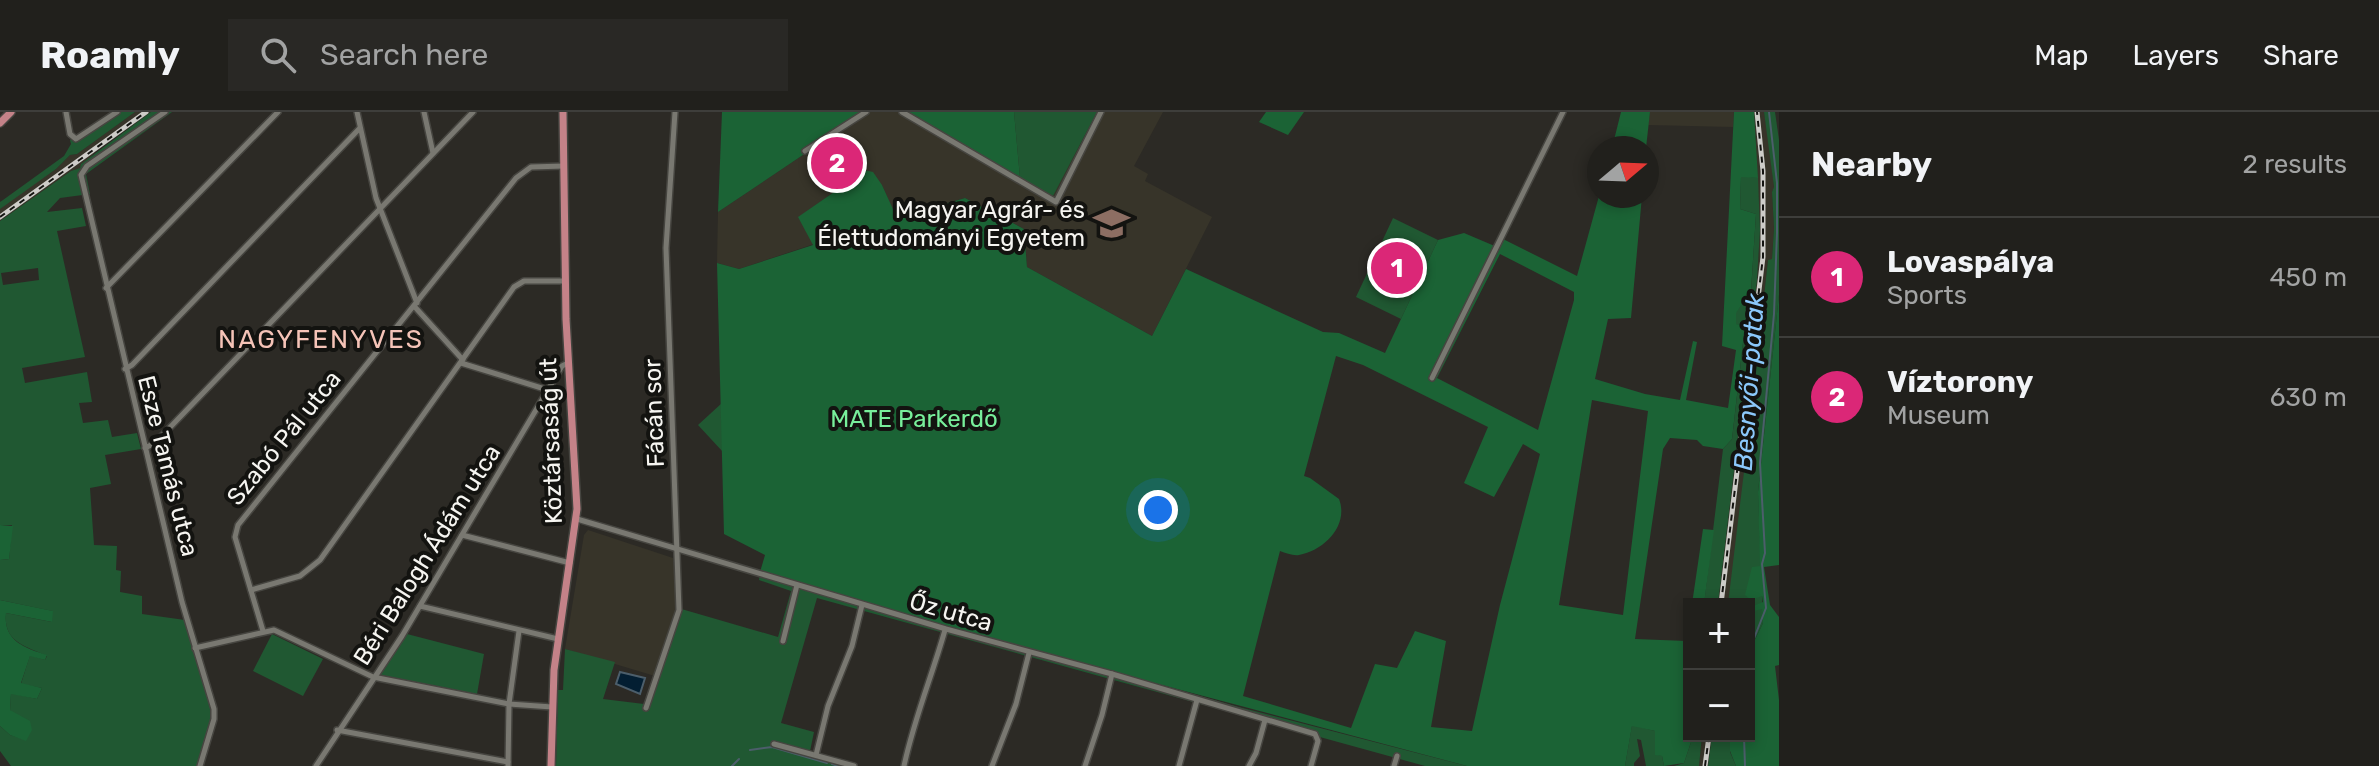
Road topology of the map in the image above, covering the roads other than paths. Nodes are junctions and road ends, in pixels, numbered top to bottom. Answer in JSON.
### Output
{"nodes":[{"id":1,"x":11,"y":112,"type":"edge"},
{"id":2,"x":66,"y":112,"type":"edge"},
{"id":3,"x":117,"y":112,"type":"edge"},
{"id":4,"x":165,"y":112,"type":"edge"},
{"id":5,"x":278,"y":112,"type":"edge"},
{"id":6,"x":357,"y":112,"type":"edge"},
{"id":7,"x":424,"y":112,"type":"edge"},
{"id":8,"x":473,"y":112,"type":"edge"},
{"id":9,"x":563,"y":112,"type":"edge"},
{"id":10,"x":675,"y":112,"type":"edge"},
{"id":11,"x":866,"y":112,"type":"edge"},
{"id":12,"x":902,"y":112,"type":"edge"},
{"id":13,"x":1101,"y":112,"type":"edge"},
{"id":14,"x":1563,"y":112,"type":"edge"},
{"id":15,"x":0,"y":123,"type":"edge"},
{"id":16,"x":360,"y":128,"type":"junction"},
{"id":17,"x":805,"y":151,"type":"dead end"},
{"id":18,"x":433,"y":153,"type":"junction"},
{"id":19,"x":564,"y":166,"type":"junction"},
{"id":20,"x":381,"y":206,"type":"junction"},
{"id":21,"x":566,"y":281,"type":"junction"},
{"id":22,"x":106,"y":288,"type":"junction"},
{"id":23,"x":415,"y":304,"type":"junction"},
{"id":24,"x":462,"y":362,"type":"junction"},
{"id":25,"x":569,"y":362,"type":"junction"},
{"id":26,"x":125,"y":369,"type":"junction"},
{"id":27,"x":1432,"y":378,"type":"dead end"},
{"id":28,"x":549,"y":390,"type":"junction"},
{"id":29,"x":145,"y":448,"type":"junction"},
{"id":30,"x":577,"y":519,"type":"junction"},
{"id":31,"x":462,"y":535,"type":"junction"},
{"id":32,"x":677,"y":550,"type":"junction"},
{"id":33,"x":570,"y":563,"type":"junction"},
{"id":34,"x":797,"y":585,"type":"junction"},
{"id":35,"x":251,"y":590,"type":"junction"},
{"id":36,"x":862,"y":605,"type":"junction"},
{"id":37,"x":420,"y":606,"type":"junction"},
{"id":38,"x":946,"y":629,"type":"junction"},
{"id":39,"x":263,"y":631,"type":"junction"},
{"id":40,"x":519,"y":631,"type":"junction"},
{"id":41,"x":558,"y":639,"type":"junction"},
{"id":42,"x":783,"y":641,"type":"dead end"},
{"id":43,"x":195,"y":648,"type":"junction"},
{"id":44,"x":1029,"y":653,"type":"junction"},
{"id":45,"x":1112,"y":674,"type":"junction"},
{"id":46,"x":373,"y":677,"type":"junction"},
{"id":47,"x":1197,"y":700,"type":"junction"},
{"id":48,"x":509,"y":704,"type":"junction"},
{"id":49,"x":552,"y":707,"type":"junction"},
{"id":50,"x":646,"y":708,"type":"dead end"},
{"id":51,"x":1265,"y":720,"type":"junction"},
{"id":52,"x":337,"y":730,"type":"junction"},
{"id":53,"x":774,"y":744,"type":"dead end"},
{"id":54,"x":816,"y":755,"type":"junction"},
{"id":55,"x":1397,"y":756,"type":"dead end"},
{"id":56,"x":508,"y":764,"type":"edge"},
{"id":57,"x":200,"y":766,"type":"edge"},
{"id":58,"x":316,"y":766,"type":"edge"},
{"id":59,"x":551,"y":766,"type":"edge"},
{"id":60,"x":854,"y":766,"type":"edge"},
{"id":61,"x":904,"y":766,"type":"edge"},
{"id":62,"x":992,"y":766,"type":"edge"},
{"id":63,"x":1085,"y":766,"type":"edge"},
{"id":64,"x":1179,"y":766,"type":"edge"},
{"id":65,"x":1249,"y":766,"type":"edge"},
{"id":66,"x":1311,"y":766,"type":"edge"},
{"id":67,"x":1394,"y":766,"type":"edge"}],
"edges":[{"from":1,"to":15,"type":"main road"},
{"from":2,"to":3,"type":"street"},
{"from":4,"to":22,"type":"street","name":"Esze Tamás utca"},
{"from":5,"to":22,"type":"street"},
{"from":6,"to":16,"type":"street"},
{"from":7,"to":18,"type":"street"},
{"from":8,"to":18,"type":"street"},
{"from":9,"to":19,"type":"main road","name":"Köztársaság út"},
{"from":10,"to":32,"type":"street","name":"Fácán sor"},
{"from":11,"to":17,"type":"street"},
{"from":12,"to":13,"type":"street"},
{"from":14,"to":27,"type":"street"},
{"from":16,"to":20,"type":"street"},
{"from":16,"to":26,"type":"street"},
{"from":18,"to":20,"type":"street"},
{"from":19,"to":21,"type":"main road","name":"Köztársaság út"},
{"from":19,"to":23,"type":"street","name":"Szabó Pál utca"},
{"from":20,"to":23,"type":"street"},
{"from":20,"to":29,"type":"street"},
{"from":21,"to":24,"type":"street"},
{"from":21,"to":25,"type":"main road","name":"Köztársaság út"},
{"from":22,"to":26,"type":"street","name":"Esze Tamás utca"},
{"from":23,"to":24,"type":"street"},
{"from":23,"to":35,"type":"street","name":"Szabó Pál utca"},
{"from":24,"to":28,"type":"street"},
{"from":24,"to":35,"type":"street"},
{"from":25,"to":28,"type":"street","name":"Béri Balogh Ádám utca"},
{"from":25,"to":30,"type":"main road","name":"Köztársaság út"},
{"from":26,"to":29,"type":"street","name":"Esze Tamás utca"},
{"from":28,"to":31,"type":"street","name":"Béri Balogh Ádám utca"},
{"from":29,"to":43,"type":"street","name":"Esze Tamás utca"},
{"from":30,"to":32,"type":"street","name":"Őz utca"},
{"from":30,"to":33,"type":"main road","name":"Köztársaság út"},
{"from":31,"to":33,"type":"street"},
{"from":31,"to":37,"type":"street","name":"Béri Balogh Ádám utca"},
{"from":32,"to":34,"type":"street","name":"Őz utca"},
{"from":32,"to":50,"type":"street","name":"Fácán sor"},
{"from":33,"to":41,"type":"main road","name":"Köztársaság út"},
{"from":34,"to":36,"type":"street","name":"Őz utca"},
{"from":34,"to":42,"type":"street"},
{"from":35,"to":39,"type":"street","name":"Szabó Pál utca"},
{"from":36,"to":38,"type":"street","name":"Őz utca"},
{"from":36,"to":54,"type":"street"},
{"from":37,"to":40,"type":"street"},
{"from":37,"to":46,"type":"street","name":"Béri Balogh Ádám utca"},
{"from":38,"to":44,"type":"street","name":"Őz utca"},
{"from":38,"to":61,"type":"street"},
{"from":39,"to":43,"type":"street"},
{"from":39,"to":46,"type":"street"},
{"from":40,"to":41,"type":"street"},
{"from":40,"to":48,"type":"street"},
{"from":41,"to":49,"type":"main road","name":"Köztársaság út"},
{"from":43,"to":57,"type":"street","name":"Esze Tamás utca"},
{"from":44,"to":45,"type":"street","name":"Őz utca"},
{"from":44,"to":62,"type":"street"},
{"from":45,"to":47,"type":"street","name":"Őz utca"},
{"from":45,"to":63,"type":"street"},
{"from":46,"to":48,"type":"street"},
{"from":46,"to":52,"type":"street","name":"Béri Balogh Ádám utca"},
{"from":47,"to":51,"type":"street","name":"Őz utca"},
{"from":47,"to":64,"type":"street"},
{"from":48,"to":49,"type":"street"},
{"from":48,"to":56,"type":"street"},
{"from":49,"to":59,"type":"main road","name":"Köztársaság út"},
{"from":51,"to":65,"type":"street"},
{"from":51,"to":66,"type":"street","name":"Őz utca"},
{"from":52,"to":56,"type":"street"},
{"from":52,"to":58,"type":"street","name":"Béri Balogh Ádám utca"},
{"from":53,"to":54,"type":"street"},
{"from":54,"to":60,"type":"street"},
{"from":55,"to":67,"type":"street"}]}
